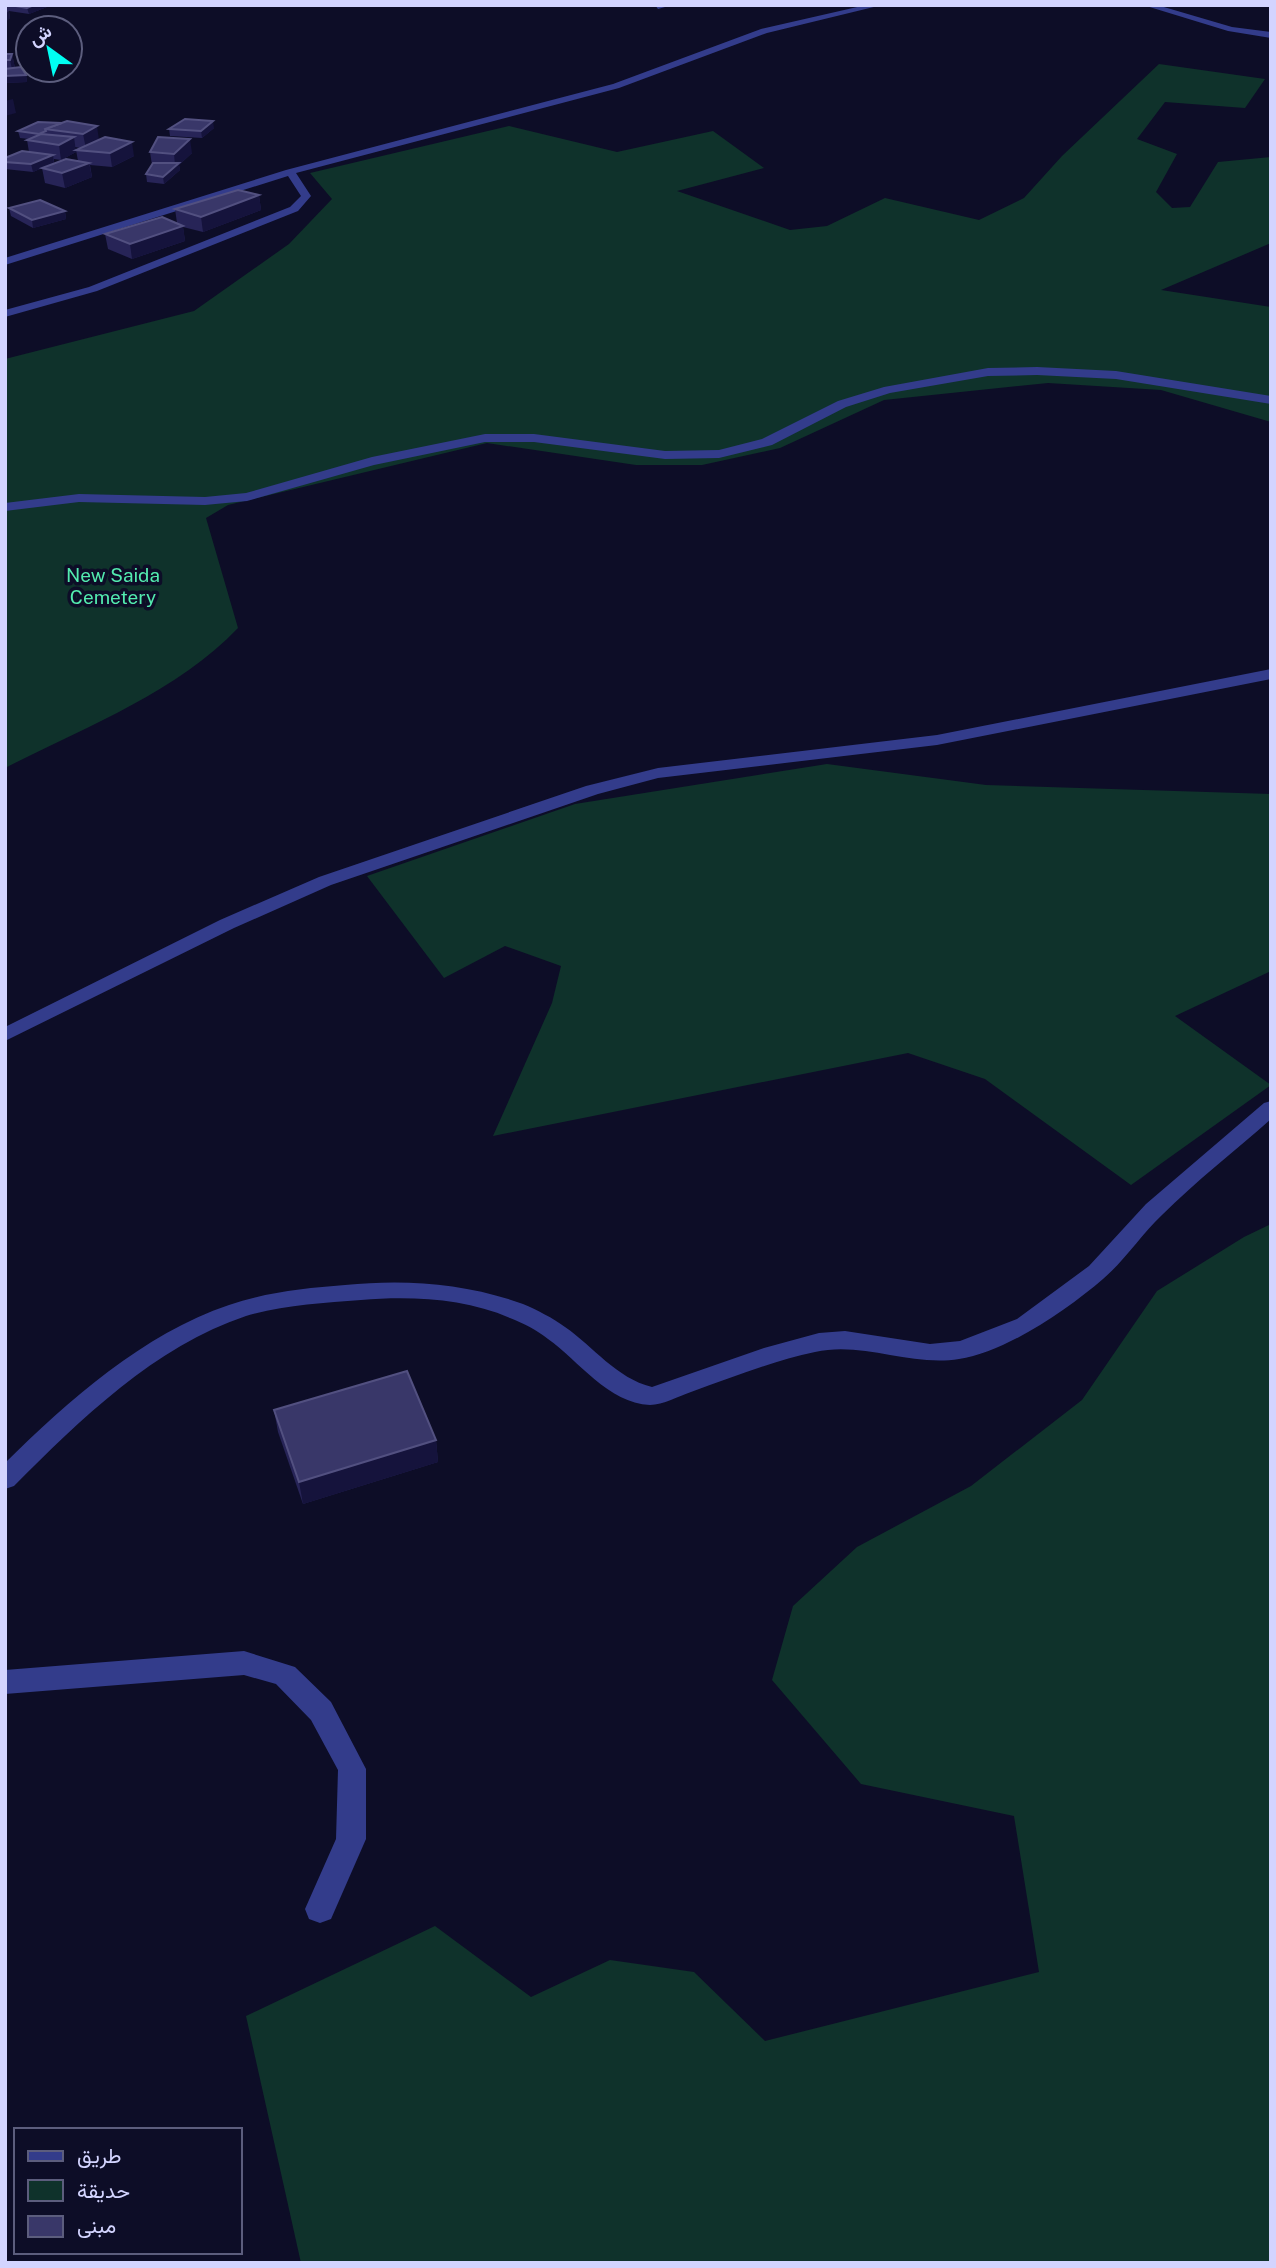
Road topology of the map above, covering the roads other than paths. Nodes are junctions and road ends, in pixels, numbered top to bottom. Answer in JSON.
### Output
{"nodes":[{"id":1,"x":668,"y":5,"type":"edge"},
{"id":2,"x":878,"y":5,"type":"edge"},
{"id":3,"x":1147,"y":5,"type":"edge"},
{"id":4,"x":658,"y":6,"type":"edge"},
{"id":5,"x":1271,"y":35,"type":"edge"},
{"id":6,"x":290,"y":172,"type":"junction"},
{"id":7,"x":5,"y":262,"type":"edge"},
{"id":8,"x":5,"y":314,"type":"edge"},
{"id":9,"x":1271,"y":400,"type":"edge"},
{"id":10,"x":5,"y":507,"type":"edge"},
{"id":11,"x":1271,"y":674,"type":"edge"},
{"id":12,"x":5,"y":1035,"type":"edge"},
{"id":13,"x":1271,"y":1108,"type":"edge"},
{"id":14,"x":5,"y":1479,"type":"edge"},
{"id":15,"x":5,"y":1682,"type":"edge"},
{"id":16,"x":320,"y":1909,"type":"dead end"}],
"edges":[{"from":1,"to":4,"type":"street"},
{"from":2,"to":6,"type":"street"},
{"from":3,"to":5,"type":"street"},
{"from":6,"to":7,"type":"street"},
{"from":6,"to":8,"type":"street"},
{"from":9,"to":10,"type":"street"},
{"from":11,"to":12,"type":"street"},
{"from":13,"to":14,"type":"street"},
{"from":15,"to":16,"type":"street"}]}
